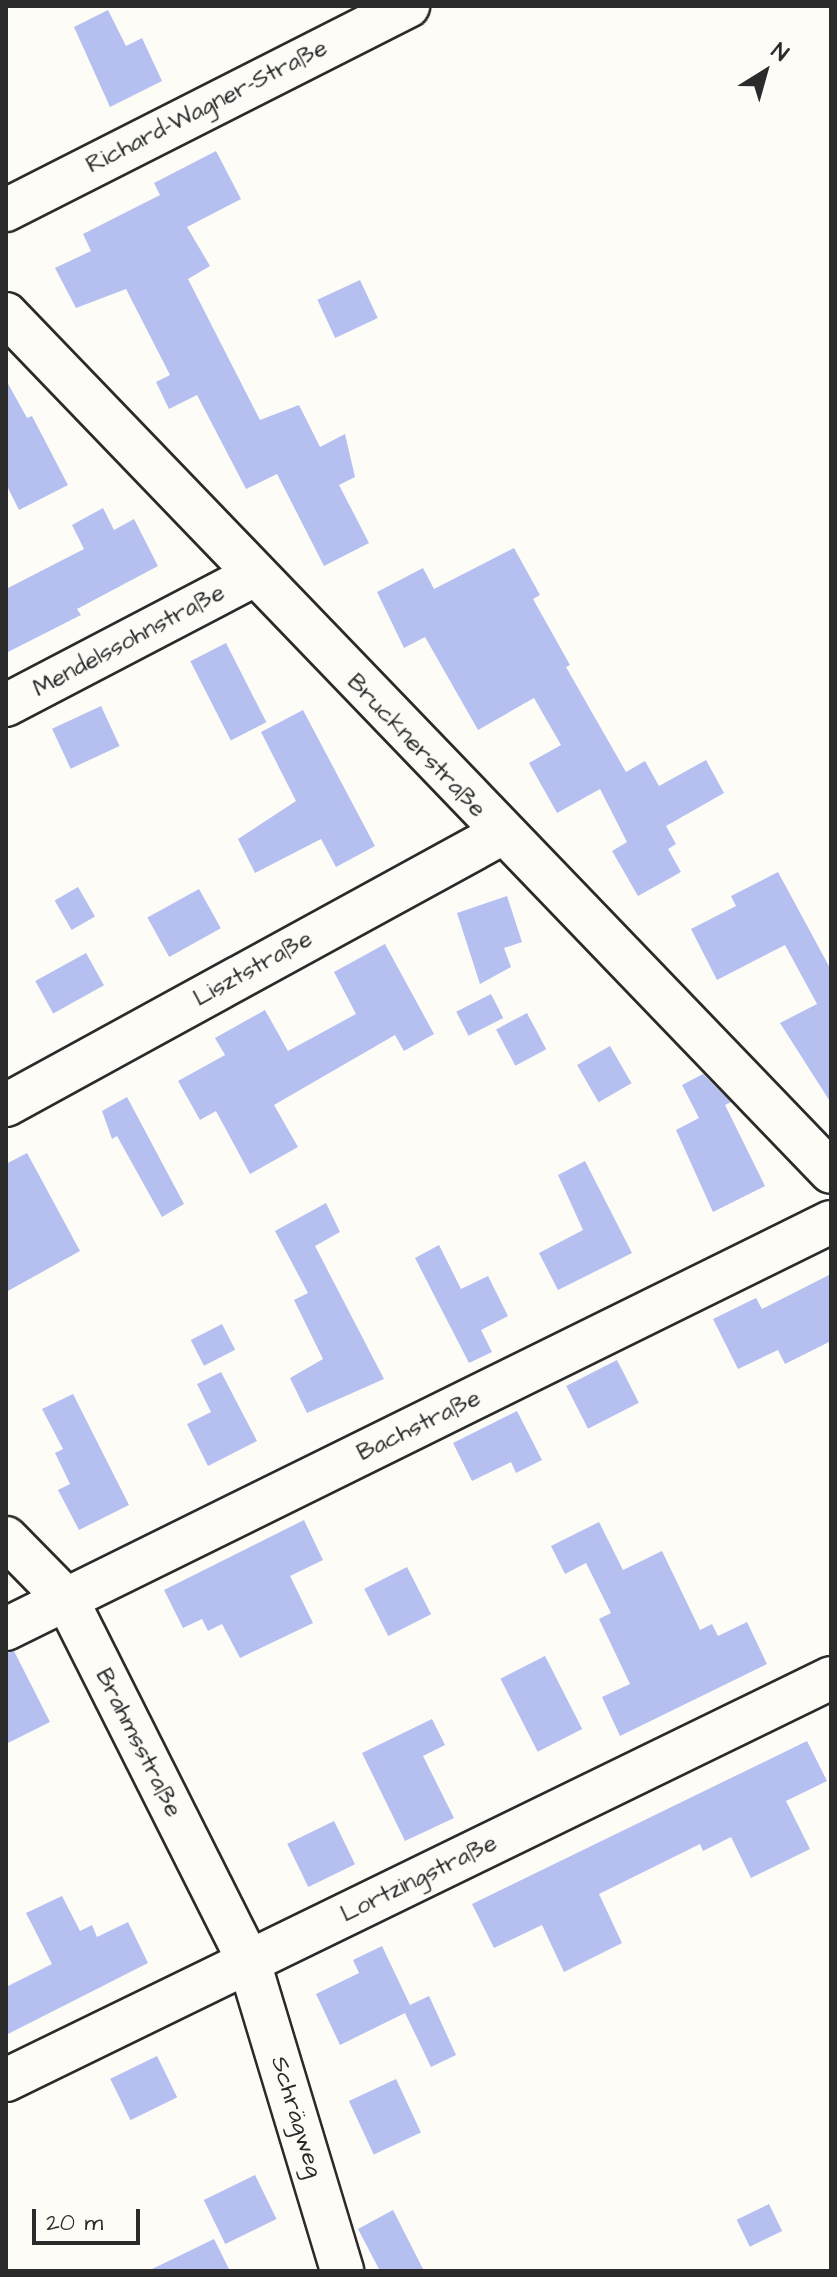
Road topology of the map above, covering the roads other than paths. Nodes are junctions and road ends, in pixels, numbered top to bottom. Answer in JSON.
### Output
{"nodes":[{"id":1,"x":408,"y":6,"type":"edge"},
{"id":2,"x":6,"y":210,"type":"edge"},
{"id":3,"x":6,"y":314,"type":"edge"},
{"id":4,"x":253,"y":576,"type":"junction"},
{"id":5,"x":6,"y":705,"type":"edge"},
{"id":6,"x":501,"y":834,"type":"junction"},
{"id":7,"x":6,"y":1105,"type":"edge"},
{"id":8,"x":831,"y":1172,"type":"edge"},
{"id":9,"x":831,"y":1222,"type":"edge"},
{"id":10,"x":6,"y":1538,"type":"edge"},
{"id":11,"x":67,"y":1600,"type":"junction"},
{"id":12,"x":6,"y":1629,"type":"edge"},
{"id":13,"x":831,"y":1678,"type":"edge"},
{"id":14,"x":249,"y":1962,"type":"junction"},
{"id":15,"x":6,"y":2080,"type":"edge"},
{"id":16,"x":342,"y":2271,"type":"edge"}],
"edges":[{"from":1,"to":2,"type":"street","name":"Richard-Wagner-Straße"},
{"from":3,"to":4,"type":"street","name":"Brucknerstraße"},
{"from":4,"to":5,"type":"street","name":"Mendelssohnstraße"},
{"from":4,"to":6,"type":"street","name":"Brucknerstraße"},
{"from":6,"to":7,"type":"street","name":"Lisztstraße"},
{"from":6,"to":8,"type":"street","name":"Brucknerstraße"},
{"from":9,"to":11,"type":"street","name":"Bachstraße"},
{"from":10,"to":11,"type":"street","name":"Brahmsstraße"},
{"from":11,"to":12,"type":"street","name":"Bachstraße"},
{"from":11,"to":14,"type":"street","name":"Brahmsstraße"},
{"from":13,"to":14,"type":"street","name":"Lortzingstraße"},
{"from":14,"to":15,"type":"street","name":"Lortzingstraße"},
{"from":14,"to":16,"type":"street","name":"Schrägweg"}]}
